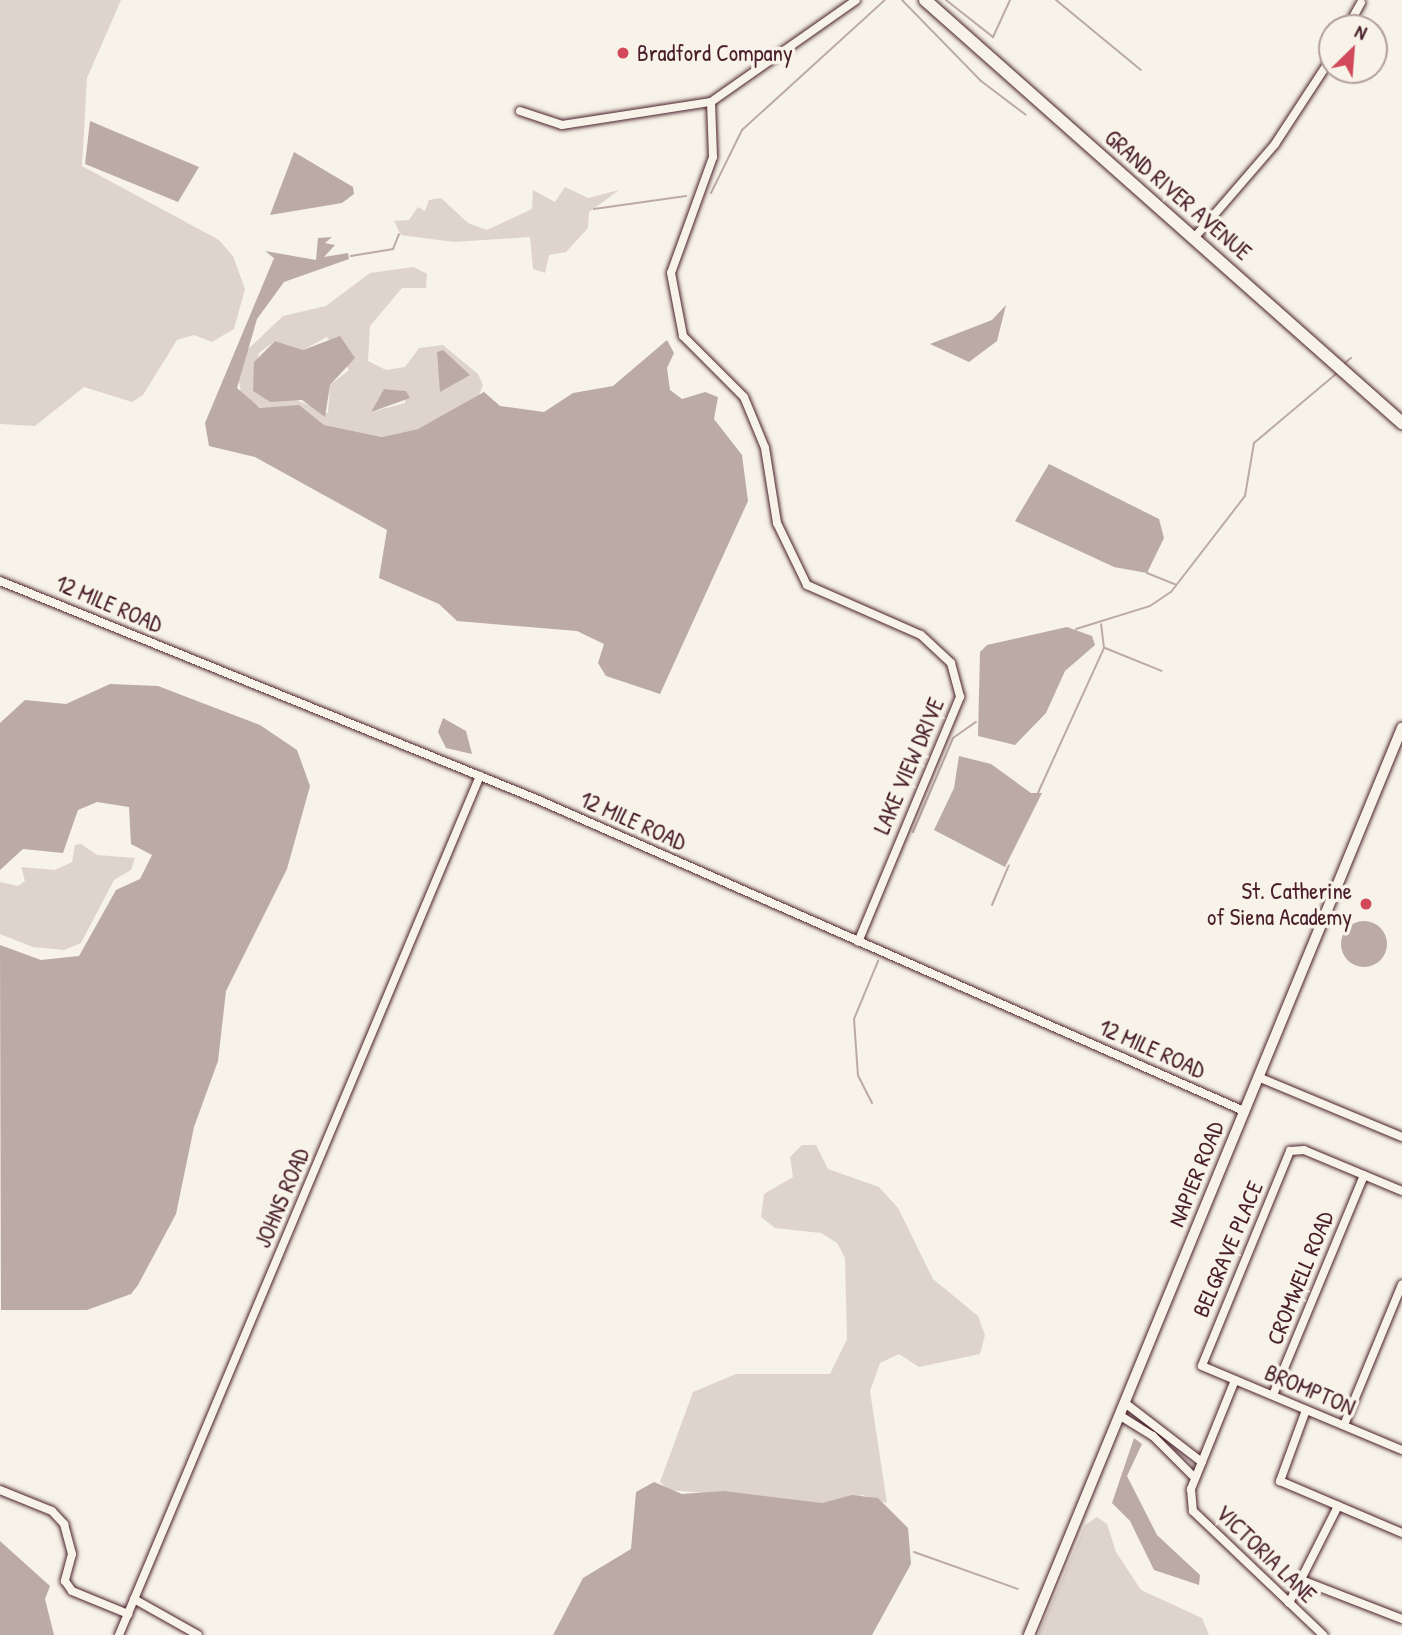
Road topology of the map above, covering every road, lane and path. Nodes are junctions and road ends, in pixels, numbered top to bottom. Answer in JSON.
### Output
{"nodes":[{"id":1,"x":856,"y":0,"type":"edge"},
{"id":2,"x":925,"y":0,"type":"edge"},
{"id":3,"x":1361,"y":3,"type":"dead end"},
{"id":4,"x":1355,"y":14,"type":"edge"},
{"id":5,"x":1318,"y":78,"type":"edge"},
{"id":6,"x":711,"y":102,"type":"junction"},
{"id":7,"x":520,"y":111,"type":"dead end"},
{"id":8,"x":1194,"y":238,"type":"junction"},
{"id":9,"x":1402,"y":422,"type":"edge"},
{"id":10,"x":0,"y":581,"type":"edge"},
{"id":11,"x":1402,"y":731,"type":"edge"},
{"id":12,"x":480,"y":776,"type":"junction"},
{"id":13,"x":858,"y":942,"type":"junction"},
{"id":14,"x":1258,"y":1077,"type":"junction"},
{"id":15,"x":1244,"y":1111,"type":"junction"},
{"id":16,"x":1402,"y":1137,"type":"edge"},
{"id":17,"x":1364,"y":1175,"type":"junction"},
{"id":18,"x":1402,"y":1191,"type":"edge"},
{"id":19,"x":1402,"y":1284,"type":"edge"},
{"id":20,"x":1202,"y":1366,"type":"joint"},
{"id":21,"x":1235,"y":1380,"type":"junction"},
{"id":22,"x":1273,"y":1395,"type":"junction"},
{"id":23,"x":1125,"y":1403,"type":"junction"},
{"id":24,"x":1307,"y":1410,"type":"junction"},
{"id":25,"x":1119,"y":1415,"type":"junction"},
{"id":26,"x":1344,"y":1425,"type":"junction"},
{"id":27,"x":1402,"y":1450,"type":"edge"},
{"id":28,"x":1202,"y":1462,"type":"junction"},
{"id":29,"x":1195,"y":1478,"type":"junction"},
{"id":30,"x":0,"y":1490,"type":"edge"},
{"id":31,"x":1338,"y":1506,"type":"junction"},
{"id":32,"x":1402,"y":1533,"type":"edge"},
{"id":33,"x":1304,"y":1581,"type":"junction"},
{"id":34,"x":134,"y":1599,"type":"junction"},
{"id":35,"x":1289,"y":1603,"type":"junction"},
{"id":36,"x":128,"y":1614,"type":"junction"},
{"id":37,"x":1402,"y":1619,"type":"edge"},
{"id":38,"x":119,"y":1635,"type":"edge"},
{"id":39,"x":198,"y":1635,"type":"edge"},
{"id":40,"x":1029,"y":1635,"type":"edge"},
{"id":41,"x":1323,"y":1635,"type":"edge"}],
"edges":[{"from":1,"to":6,"type":"street"},
{"from":2,"to":8,"type":"main road","name":"GRAND RIVER AVENUE"},
{"from":3,"to":4,"type":"street"},
{"from":5,"to":8,"type":"street"},
{"from":6,"to":7,"type":"street"},
{"from":6,"to":13,"type":"street","name":"LAKE VIEW DRIVE"},
{"from":8,"to":9,"type":"main road","name":"GRAND RIVER AVENUE"},
{"from":10,"to":12,"type":"street","name":"12 MILE ROAD"},
{"from":11,"to":14,"type":"street","name":"NAPIER ROAD"},
{"from":12,"to":13,"type":"street","name":"12 MILE ROAD"},
{"from":12,"to":34,"type":"street","name":"JOHNS ROAD"},
{"from":13,"to":15,"type":"street","name":"12 MILE ROAD"},
{"from":14,"to":15,"type":"street","name":"NAPIER ROAD"},
{"from":14,"to":16,"type":"street"},
{"from":15,"to":23,"type":"street","name":"NAPIER ROAD"},
{"from":17,"to":18,"type":"street"},
{"from":17,"to":20,"type":"street","name":"BELGRAVE PLACE"},
{"from":17,"to":22,"type":"street","name":"CROMWELL ROAD"},
{"from":19,"to":26,"type":"street"},
{"from":20,"to":21,"type":"street","name":"BROMPTON"},
{"from":21,"to":22,"type":"street","name":"BROMPTON"},
{"from":21,"to":28,"type":"street","name":"VICTORIA LANE"},
{"from":22,"to":24,"type":"street","name":"BROMPTON"},
{"from":23,"to":25,"type":"street","name":"NAPIER ROAD"},
{"from":23,"to":28,"type":"street"},
{"from":24,"to":26,"type":"street","name":"BROMPTON"},
{"from":24,"to":31,"type":"street"},
{"from":25,"to":29,"type":"street"},
{"from":25,"to":40,"type":"street","name":"NAPIER ROAD"},
{"from":26,"to":27,"type":"street","name":"BROMPTON"},
{"from":28,"to":29,"type":"street","name":"VICTORIA LANE"},
{"from":29,"to":35,"type":"street","name":"VICTORIA LANE"},
{"from":30,"to":36,"type":"street"},
{"from":31,"to":32,"type":"street"},
{"from":31,"to":33,"type":"street"},
{"from":33,"to":35,"type":"street"},
{"from":33,"to":37,"type":"street"},
{"from":34,"to":36,"type":"street","name":"JOHNS ROAD"},
{"from":34,"to":39,"type":"street"},
{"from":35,"to":41,"type":"street","name":"VICTORIA LANE"},
{"from":36,"to":38,"type":"street","name":"JOHNS ROAD"}]}
